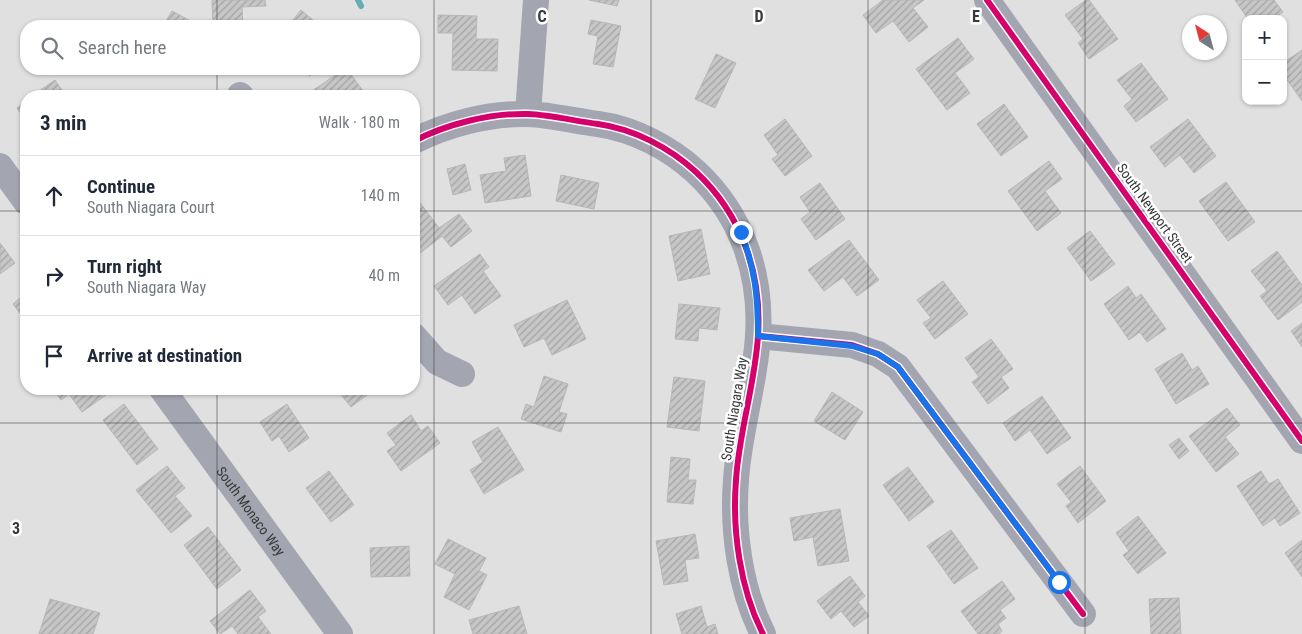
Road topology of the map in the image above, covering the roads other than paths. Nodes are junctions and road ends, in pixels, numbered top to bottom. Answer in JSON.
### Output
{"nodes":[{"id":1,"x":536,"y":0,"type":"edge"},
{"id":2,"x":987,"y":0,"type":"edge"},
{"id":3,"x":528,"y":114,"type":"junction"},
{"id":4,"x":420,"y":139,"type":"edge"},
{"id":5,"x":1,"y":168,"type":"edge"},
{"id":6,"x":20,"y":194,"type":"edge"},
{"id":7,"x":758,"y":336,"type":"junction"},
{"id":8,"x":420,"y":343,"type":"edge"},
{"id":9,"x":462,"y":374,"type":"dead end"},
{"id":10,"x":166,"y":395,"type":"edge"},
{"id":11,"x":1302,"y":441,"type":"edge"},
{"id":12,"x":1082,"y":614,"type":"dead end"},
{"id":13,"x":340,"y":634,"type":"edge"},
{"id":14,"x":763,"y":634,"type":"edge"}],
"edges":[{"from":1,"to":3,"type":"street"},
{"from":2,"to":11,"type":"street","name":"South Newport Street"},
{"from":3,"to":4,"type":"street","name":"South Niagara Way"},
{"from":3,"to":7,"type":"street","name":"South Niagara Way"},
{"from":5,"to":6,"type":"street"},
{"from":7,"to":12,"type":"street"},
{"from":7,"to":14,"type":"street","name":"South Niagara Way"},
{"from":8,"to":9,"type":"street"},
{"from":10,"to":13,"type":"street","name":"South Monaco Way"}]}
